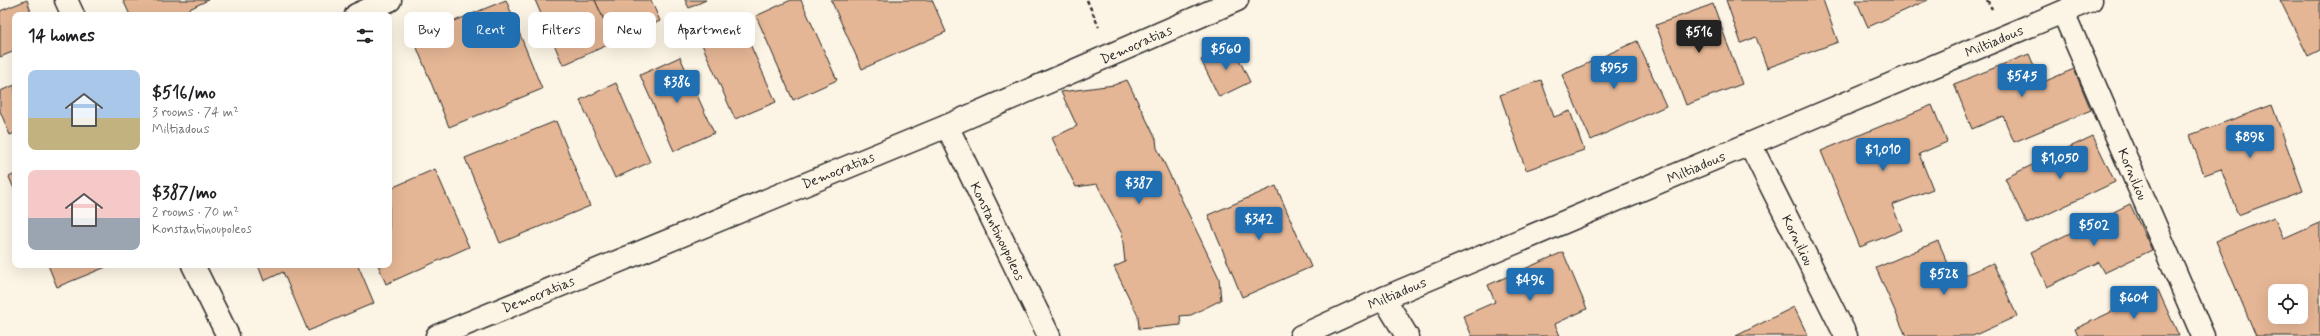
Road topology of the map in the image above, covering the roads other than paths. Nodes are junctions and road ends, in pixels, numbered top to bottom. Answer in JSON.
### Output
{"nodes":[{"id":1,"x":66,"y":0,"type":"edge"},
{"id":2,"x":390,"y":0,"type":"edge"},
{"id":3,"x":1237,"y":0,"type":"edge"},
{"id":4,"x":2091,"y":0,"type":"edge"},
{"id":5,"x":72,"y":12,"type":"edge"},
{"id":6,"x":363,"y":12,"type":"edge"},
{"id":7,"x":2063,"y":12,"type":"junction"},
{"id":8,"x":947,"y":126,"type":"junction"},
{"id":9,"x":1750,"y":144,"type":"junction"},
{"id":10,"x":194,"y":268,"type":"edge"},
{"id":11,"x":1384,"y":298,"type":"junction"},
{"id":12,"x":228,"y":336,"type":"edge"},
{"id":13,"x":437,"y":336,"type":"edge"},
{"id":14,"x":1049,"y":336,"type":"edge"},
{"id":15,"x":1301,"y":336,"type":"edge"},
{"id":16,"x":1406,"y":336,"type":"edge"},
{"id":17,"x":1846,"y":336,"type":"edge"},
{"id":18,"x":2203,"y":336,"type":"edge"}],
"edges":[{"from":1,"to":5,"type":"street"},
{"from":2,"to":6,"type":"street"},
{"from":3,"to":8,"type":"street","name":"Democratias"},
{"from":4,"to":7,"type":"street","name":"Miltiadous"},
{"from":7,"to":9,"type":"street","name":"Miltiadous"},
{"from":7,"to":18,"type":"street","name":"Korniliou"},
{"from":8,"to":13,"type":"street","name":"Democratias"},
{"from":8,"to":14,"type":"street","name":"Konstantinoupoleos"},
{"from":9,"to":11,"type":"street","name":"Miltiadous"},
{"from":9,"to":17,"type":"street","name":"Korniliou"},
{"from":10,"to":12,"type":"street"},
{"from":11,"to":15,"type":"street","name":"Miltiadous"},
{"from":11,"to":16,"type":"street"}]}
